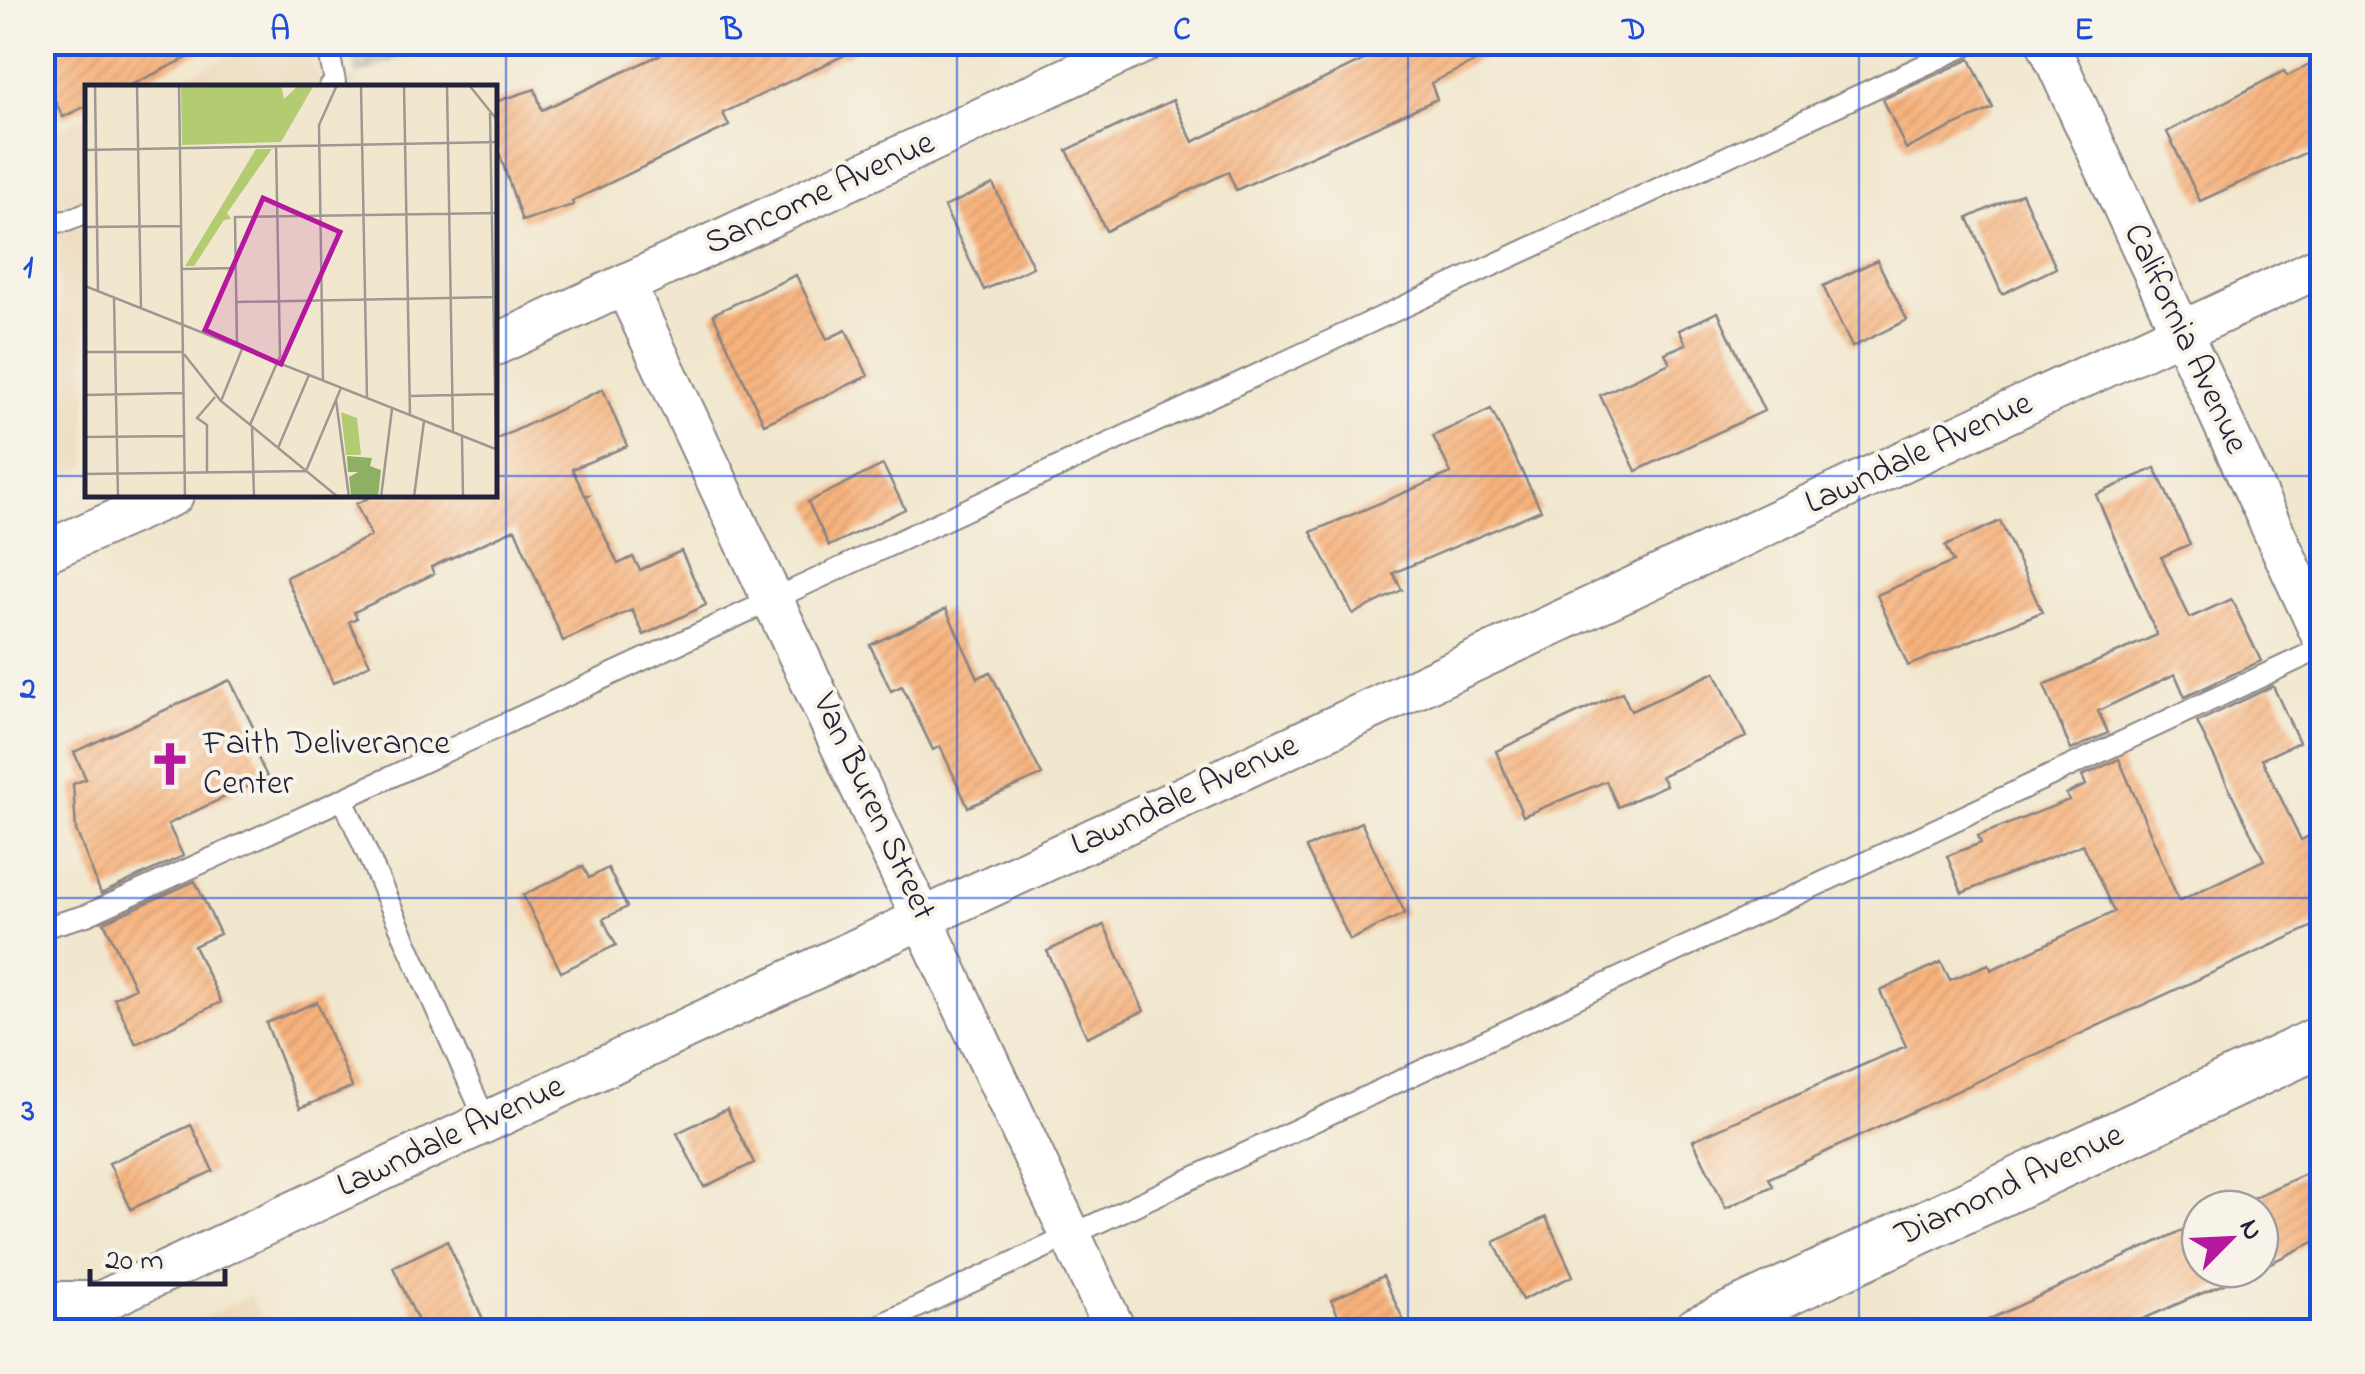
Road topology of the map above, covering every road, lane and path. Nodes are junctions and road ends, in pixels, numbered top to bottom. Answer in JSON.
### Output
{"nodes":[{"id":1,"x":327,"y":42,"type":"edge"},
{"id":2,"x":1974,"y":42,"type":"edge"},
{"id":3,"x":2047,"y":42,"type":"edge"},
{"id":4,"x":1127,"y":46,"type":"edge"},
{"id":5,"x":332,"y":85,"type":"edge"},
{"id":6,"x":85,"y":213,"type":"edge"},
{"id":7,"x":42,"y":223,"type":"edge"},
{"id":8,"x":2322,"y":266,"type":"edge"},
{"id":9,"x":624,"y":285,"type":"junction"},
{"id":10,"x":2181,"y":332,"type":"junction"},
{"id":11,"x":498,"y":344,"type":"edge"},
{"id":12,"x":166,"y":498,"type":"edge"},
{"id":13,"x":42,"y":552,"type":"edge"},
{"id":14,"x":775,"y":600,"type":"junction"},
{"id":15,"x":2322,"y":636,"type":"edge"},
{"id":16,"x":2322,"y":648,"type":"edge"},
{"id":17,"x":344,"y":799,"type":"junction"},
{"id":18,"x":925,"y":917,"type":"junction"},
{"id":19,"x":42,"y":928,"type":"edge"},
{"id":20,"x":2322,"y":1041,"type":"edge"},
{"id":21,"x":486,"y":1121,"type":"junction"},
{"id":22,"x":1070,"y":1234,"type":"junction"},
{"id":23,"x":42,"y":1302,"type":"edge"},
{"id":24,"x":865,"y":1332,"type":"edge"},
{"id":25,"x":1116,"y":1332,"type":"edge"},
{"id":26,"x":1698,"y":1332,"type":"edge"}],
"edges":[{"from":1,"to":5,"type":"lane"},
{"from":2,"to":14,"type":"lane"},
{"from":3,"to":10,"type":"street","name":"California Avenue"},
{"from":4,"to":9,"type":"street","name":"Sancome Avenue"},
{"from":6,"to":7,"type":"lane"},
{"from":8,"to":10,"type":"street","name":"Lawndale Avenue"},
{"from":9,"to":11,"type":"street","name":"Sancome Avenue"},
{"from":9,"to":14,"type":"street","name":"Van Buren Street"},
{"from":10,"to":15,"type":"street","name":"California Avenue"},
{"from":10,"to":18,"type":"street","name":"Lawndale Avenue"},
{"from":12,"to":13,"type":"street"},
{"from":14,"to":17,"type":"lane"},
{"from":14,"to":18,"type":"street","name":"Van Buren Street"},
{"from":16,"to":22,"type":"lane"},
{"from":17,"to":19,"type":"lane"},
{"from":17,"to":21,"type":"lane"},
{"from":18,"to":21,"type":"street","name":"Lawndale Avenue"},
{"from":18,"to":22,"type":"street","name":"Van Buren Street"},
{"from":20,"to":26,"type":"street","name":"Diamond Avenue"},
{"from":21,"to":23,"type":"street","name":"Lawndale Avenue"},
{"from":22,"to":24,"type":"lane"},
{"from":22,"to":25,"type":"street","name":"Van Buren Street"}]}
